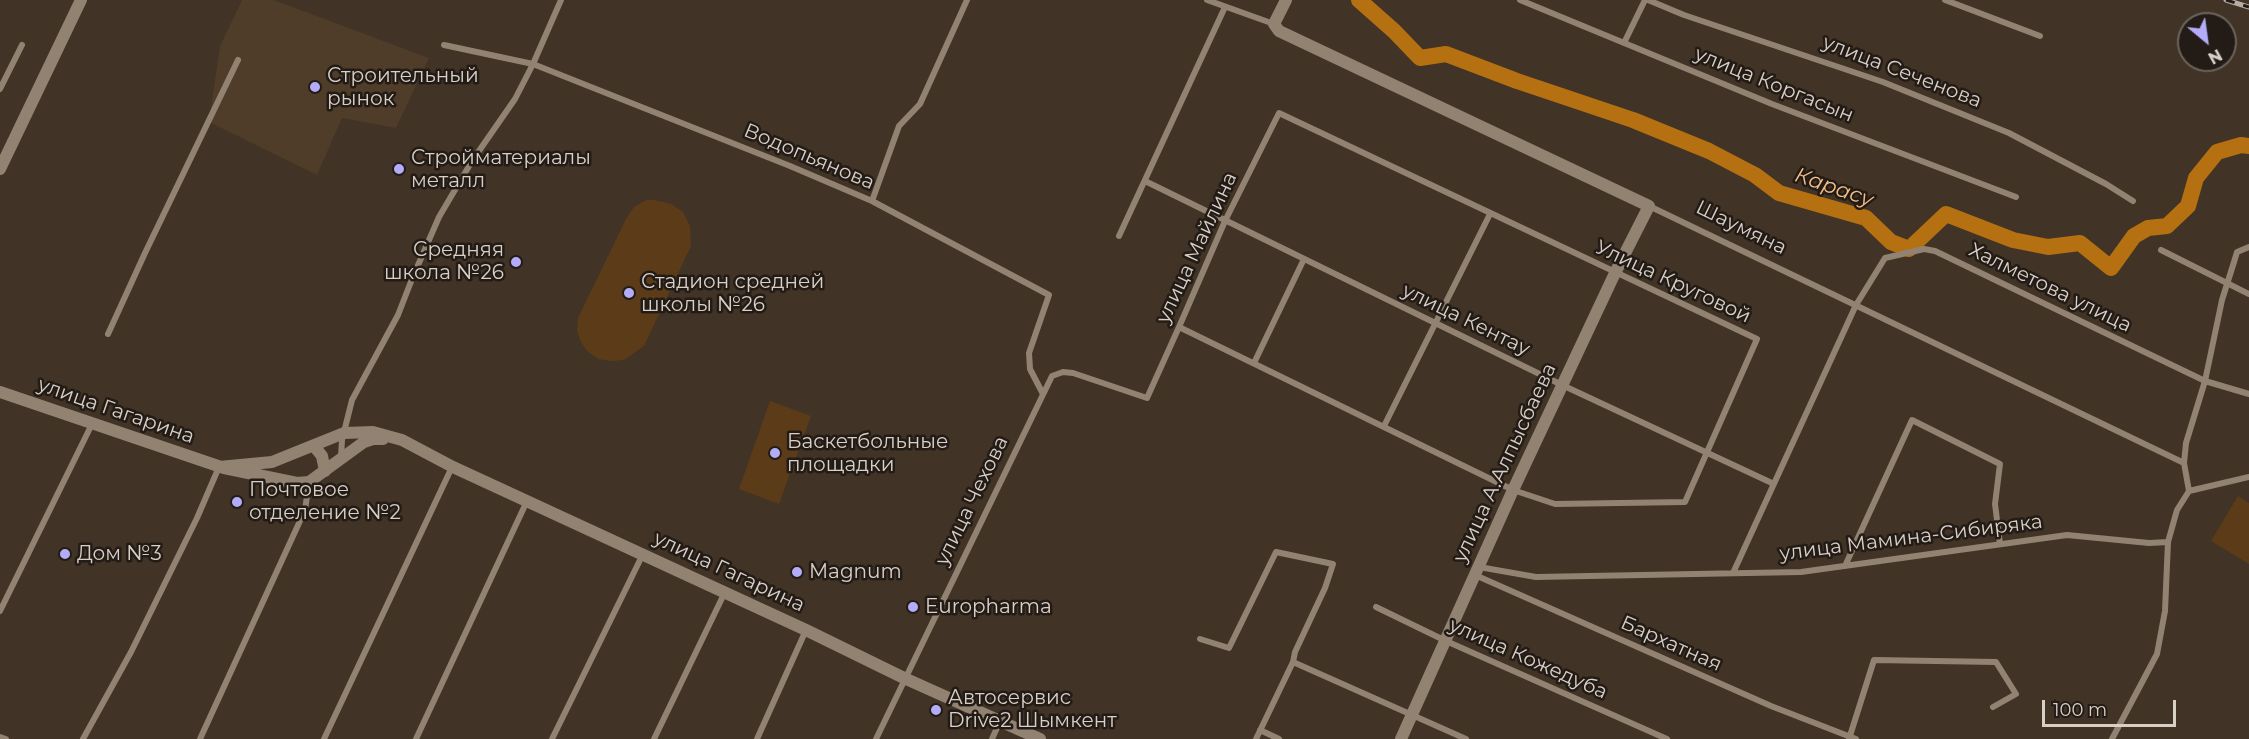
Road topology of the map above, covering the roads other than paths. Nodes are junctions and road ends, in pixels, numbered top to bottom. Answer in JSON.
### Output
{"nodes":[{"id":1,"x":81,"y":0,"type":"edge"},
{"id":2,"x":561,"y":0,"type":"edge"},
{"id":3,"x":967,"y":0,"type":"edge"},
{"id":4,"x":1207,"y":0,"type":"edge"},
{"id":5,"x":1286,"y":0,"type":"edge"},
{"id":6,"x":1521,"y":0,"type":"edge"},
{"id":7,"x":1647,"y":0,"type":"edge"},
{"id":8,"x":1945,"y":0,"type":"edge"},
{"id":9,"x":1225,"y":7,"type":"junction"},
{"id":10,"x":1277,"y":28,"type":"junction"},
{"id":11,"x":2040,"y":36,"type":"dead end"},
{"id":12,"x":1624,"y":43,"type":"junction"},
{"id":13,"x":21,"y":45,"type":"dead end"},
{"id":14,"x":444,"y":45,"type":"dead end"},
{"id":15,"x":238,"y":60,"type":"dead end"},
{"id":16,"x":533,"y":64,"type":"junction"},
{"id":17,"x":0,"y":89,"type":"edge"},
{"id":18,"x":1279,"y":113,"type":"joint"},
{"id":19,"x":5,"y":145,"type":"edge"},
{"id":20,"x":0,"y":169,"type":"edge"},
{"id":21,"x":1145,"y":181,"type":"junction"},
{"id":22,"x":2016,"y":197,"type":"dead end"},
{"id":23,"x":872,"y":201,"type":"junction"},
{"id":24,"x":2133,"y":201,"type":"dead end"},
{"id":25,"x":1650,"y":206,"type":"junction"},
{"id":26,"x":1490,"y":214,"type":"junction"},
{"id":27,"x":1225,"y":221,"type":"junction"},
{"id":28,"x":1119,"y":236,"type":"dead end"},
{"id":29,"x":2249,"y":247,"type":"edge"},
{"id":30,"x":2161,"y":250,"type":"dead end"},
{"id":31,"x":1304,"y":259,"type":"junction"},
{"id":32,"x":1615,"y":273,"type":"junction"},
{"id":33,"x":2227,"y":284,"type":"junction"},
{"id":34,"x":2249,"y":294,"type":"edge"},
{"id":35,"x":1856,"y":305,"type":"junction"},
{"id":36,"x":1437,"y":323,"type":"junction"},
{"id":37,"x":1179,"y":327,"type":"junction"},
{"id":38,"x":108,"y":334,"type":"dead end"},
{"id":39,"x":1254,"y":363,"type":"junction"},
{"id":40,"x":1052,"y":376,"type":"joint"},
{"id":41,"x":2205,"y":381,"type":"junction"},
{"id":42,"x":1562,"y":385,"type":"junction"},
{"id":43,"x":0,"y":392,"type":"edge"},
{"id":44,"x":1043,"y":394,"type":"junction"},
{"id":45,"x":2249,"y":394,"type":"edge"},
{"id":46,"x":92,"y":424,"type":"junction"},
{"id":47,"x":1384,"y":426,"type":"junction"},
{"id":48,"x":344,"y":433,"type":"junction"},
{"id":49,"x":402,"y":440,"type":"junction"},
{"id":50,"x":314,"y":446,"type":"junction"},
{"id":51,"x":1707,"y":454,"type":"junction"},
{"id":52,"x":341,"y":458,"type":"junction"},
{"id":53,"x":272,"y":462,"type":"junction"},
{"id":54,"x":2184,"y":463,"type":"junction"},
{"id":55,"x":219,"y":467,"type":"junction"},
{"id":56,"x":453,"y":467,"type":"junction"},
{"id":57,"x":325,"y":471,"type":"junction"},
{"id":58,"x":2249,"y":477,"type":"edge"},
{"id":59,"x":273,"y":478,"type":"junction"},
{"id":60,"x":309,"y":482,"type":"junction"},
{"id":61,"x":1774,"y":484,"type":"junction"},
{"id":62,"x":1513,"y":490,"type":"junction"},
{"id":63,"x":2189,"y":491,"type":"junction"},
{"id":64,"x":527,"y":501,"type":"junction"},
{"id":65,"x":2168,"y":542,"type":"junction"},
{"id":66,"x":2000,"y":544,"type":"junction"},
{"id":67,"x":644,"y":553,"type":"junction"},
{"id":68,"x":1845,"y":566,"type":"junction"},
{"id":69,"x":1476,"y":571,"type":"junction"},
{"id":70,"x":1733,"y":573,"type":"junction"},
{"id":71,"x":725,"y":592,"type":"junction"},
{"id":72,"x":1376,"y":607,"type":"dead end"},
{"id":73,"x":0,"y":611,"type":"edge"},
{"id":74,"x":806,"y":630,"type":"junction"},
{"id":75,"x":1200,"y":639,"type":"dead end"},
{"id":76,"x":1446,"y":640,"type":"junction"},
{"id":77,"x":1293,"y":662,"type":"junction"},
{"id":78,"x":904,"y":678,"type":"junction"},
{"id":79,"x":1993,"y":707,"type":"dead end"},
{"id":80,"x":1412,"y":715,"type":"junction"},
{"id":81,"x":1000,"y":721,"type":"junction"},
{"id":82,"x":1260,"y":730,"type":"junction"},
{"id":83,"x":0,"y":737,"type":"edge"},
{"id":84,"x":1851,"y":738,"type":"edge"},
{"id":85,"x":6,"y":739,"type":"edge"},
{"id":86,"x":82,"y":739,"type":"edge"},
{"id":87,"x":200,"y":739,"type":"edge"},
{"id":88,"x":324,"y":739,"type":"edge"},
{"id":89,"x":416,"y":739,"type":"edge"},
{"id":90,"x":552,"y":739,"type":"edge"},
{"id":91,"x":654,"y":739,"type":"edge"},
{"id":92,"x":757,"y":739,"type":"edge"},
{"id":93,"x":876,"y":739,"type":"edge"},
{"id":94,"x":992,"y":739,"type":"edge"},
{"id":95,"x":1040,"y":739,"type":"edge"},
{"id":96,"x":1256,"y":739,"type":"edge"},
{"id":97,"x":1279,"y":739,"type":"edge"},
{"id":98,"x":1401,"y":739,"type":"edge"},
{"id":99,"x":1466,"y":739,"type":"edge"},
{"id":100,"x":1667,"y":739,"type":"edge"},
{"id":101,"x":2112,"y":739,"type":"edge"}],
"edges":[{"from":1,"to":19,"type":"main road"},
{"from":2,"to":16,"type":"street"},
{"from":3,"to":23,"type":"street"},
{"from":4,"to":9,"type":"street","name":"Шаумяна"},
{"from":5,"to":10,"type":"main road"},
{"from":6,"to":12,"type":"street","name":"улица Коргасын"},
{"from":7,"to":12,"type":"street"},
{"from":7,"to":24,"type":"street","name":"улица Сеченова"},
{"from":8,"to":11,"type":"street"},
{"from":9,"to":10,"type":"street","name":"Шаумяна"},
{"from":9,"to":21,"type":"street"},
{"from":10,"to":25,"type":"main road","name":"Шаумяна"},
{"from":12,"to":22,"type":"street","name":"улица Коргасын"},
{"from":13,"to":17,"type":"street"},
{"from":14,"to":16,"type":"street","name":"Водопьянова"},
{"from":15,"to":38,"type":"street"},
{"from":16,"to":23,"type":"street","name":"Водопьянова"},
{"from":16,"to":48,"type":"street"},
{"from":18,"to":26,"type":"street","name":"Улица Круговой"},
{"from":18,"to":27,"type":"street","name":"улица Майлина"},
{"from":19,"to":20,"type":"main road"},
{"from":21,"to":27,"type":"street","name":"улица Кентау"},
{"from":21,"to":28,"type":"street"},
{"from":23,"to":44,"type":"street","name":"Водопьянова"},
{"from":25,"to":32,"type":"main road","name":"улица А.Алпысбаева"},
{"from":25,"to":35,"type":"street","name":"Шаумяна"},
{"from":26,"to":32,"type":"street","name":"Улица Круговой"},
{"from":26,"to":36,"type":"street"},
{"from":27,"to":31,"type":"street","name":"улица Кентау"},
{"from":27,"to":37,"type":"street","name":"улица Майлина"},
{"from":29,"to":33,"type":"street"},
{"from":30,"to":33,"type":"street"},
{"from":31,"to":36,"type":"street","name":"улица Кентау"},
{"from":31,"to":39,"type":"street"},
{"from":32,"to":42,"type":"main road","name":"улица А.Алпысбаева"},
{"from":32,"to":51,"type":"street","name":"Улица Круговой"},
{"from":33,"to":34,"type":"street"},
{"from":33,"to":41,"type":"street"},
{"from":35,"to":41,"type":"street","name":"Халметова улица"},
{"from":35,"to":54,"type":"street","name":"Шаумяна"},
{"from":35,"to":61,"type":"street"},
{"from":36,"to":42,"type":"street","name":"улица Кентау"},
{"from":36,"to":47,"type":"street"},
{"from":37,"to":39,"type":"street","name":"Улица Круговой"},
{"from":37,"to":40,"type":"street","name":"улица Майлина"},
{"from":39,"to":47,"type":"street","name":"Улица Круговой"},
{"from":40,"to":44,"type":"street","name":"улица Чехова"},
{"from":41,"to":45,"type":"street","name":"Халметова улица"},
{"from":41,"to":54,"type":"street"},
{"from":42,"to":51,"type":"street","name":"улица Кентау"},
{"from":42,"to":62,"type":"main road","name":"улица А.Алпысбаева"},
{"from":43,"to":46,"type":"main road","name":"улица Гагарина"},
{"from":44,"to":78,"type":"street","name":"улица Чехова"},
{"from":46,"to":55,"type":"main road","name":"улица Гагарина"},
{"from":46,"to":73,"type":"street"},
{"from":47,"to":62,"type":"street","name":"Улица Круговой"},
{"from":48,"to":49,"type":"main road","name":"улица Гагарина"},
{"from":48,"to":50,"type":"main road","name":"улица Гагарина"},
{"from":48,"to":52,"type":"street"},
{"from":49,"to":52,"type":"main road","name":"улица Гагарина"},
{"from":49,"to":56,"type":"main road","name":"улица Гагарина"},
{"from":50,"to":53,"type":"main road","name":"улица Гагарина"},
{"from":50,"to":57,"type":"main road"},
{"from":51,"to":61,"type":"street","name":"улица Кентау"},
{"from":51,"to":62,"type":"street","name":"Улица Круговой"},
{"from":52,"to":57,"type":"main road","name":"улица Гагарина"},
{"from":53,"to":55,"type":"main road","name":"улица Гагарина"},
{"from":53,"to":59,"type":"main road"},
{"from":54,"to":63,"type":"street"},
{"from":55,"to":59,"type":"main road","name":"улица Гагарина"},
{"from":55,"to":86,"type":"street"},
{"from":56,"to":64,"type":"main road","name":"улица Гагарина"},
{"from":56,"to":88,"type":"street"},
{"from":57,"to":60,"type":"main road","name":"улица Гагарина"},
{"from":58,"to":63,"type":"street"},
{"from":59,"to":60,"type":"main road","name":"улица Гагарина"},
{"from":60,"to":87,"type":"street"},
{"from":61,"to":70,"type":"street"},
{"from":62,"to":69,"type":"main road","name":"улица А.Алпысбаева"},
{"from":63,"to":65,"type":"street"},
{"from":64,"to":67,"type":"main road","name":"улица Гагарина"},
{"from":64,"to":89,"type":"street"},
{"from":65,"to":66,"type":"street","name":"улица Мамина-Сибиряка"},
{"from":65,"to":101,"type":"street"},
{"from":66,"to":68,"type":"street","name":"улица Мамина-Сибиряка"},
{"from":66,"to":68,"type":"street"},
{"from":67,"to":71,"type":"main road","name":"улица Гагарина"},
{"from":67,"to":90,"type":"street"},
{"from":68,"to":70,"type":"street","name":"улица Мамина-Сибиряка"},
{"from":69,"to":70,"type":"street","name":"улица Мамина-Сибиряка"},
{"from":69,"to":76,"type":"main road","name":"улица А.Алпысбаева"},
{"from":69,"to":84,"type":"street","name":"Бархатная"},
{"from":71,"to":74,"type":"main road","name":"улица Гагарина"},
{"from":71,"to":91,"type":"street"},
{"from":72,"to":76,"type":"street","name":"улица Кожедуба"},
{"from":74,"to":78,"type":"main road","name":"улица Гагарина"},
{"from":74,"to":92,"type":"street"},
{"from":75,"to":77,"type":"street"},
{"from":76,"to":80,"type":"main road","name":"улица А.Алпысбаева"},
{"from":76,"to":100,"type":"street","name":"улица Кожедуба"},
{"from":77,"to":80,"type":"street"},
{"from":77,"to":82,"type":"street"},
{"from":78,"to":81,"type":"main road","name":"улица Гагарина"},
{"from":78,"to":93,"type":"street","name":"улица Чехова"},
{"from":79,"to":84,"type":"street"},
{"from":80,"to":98,"type":"main road","name":"улица А.Алпысбаева"},
{"from":80,"to":99,"type":"street"},
{"from":81,"to":94,"type":"street"},
{"from":81,"to":95,"type":"main road","name":"улица Гагарина"},
{"from":82,"to":96,"type":"street"},
{"from":82,"to":97,"type":"street"},
{"from":83,"to":85,"type":"street"}]}
